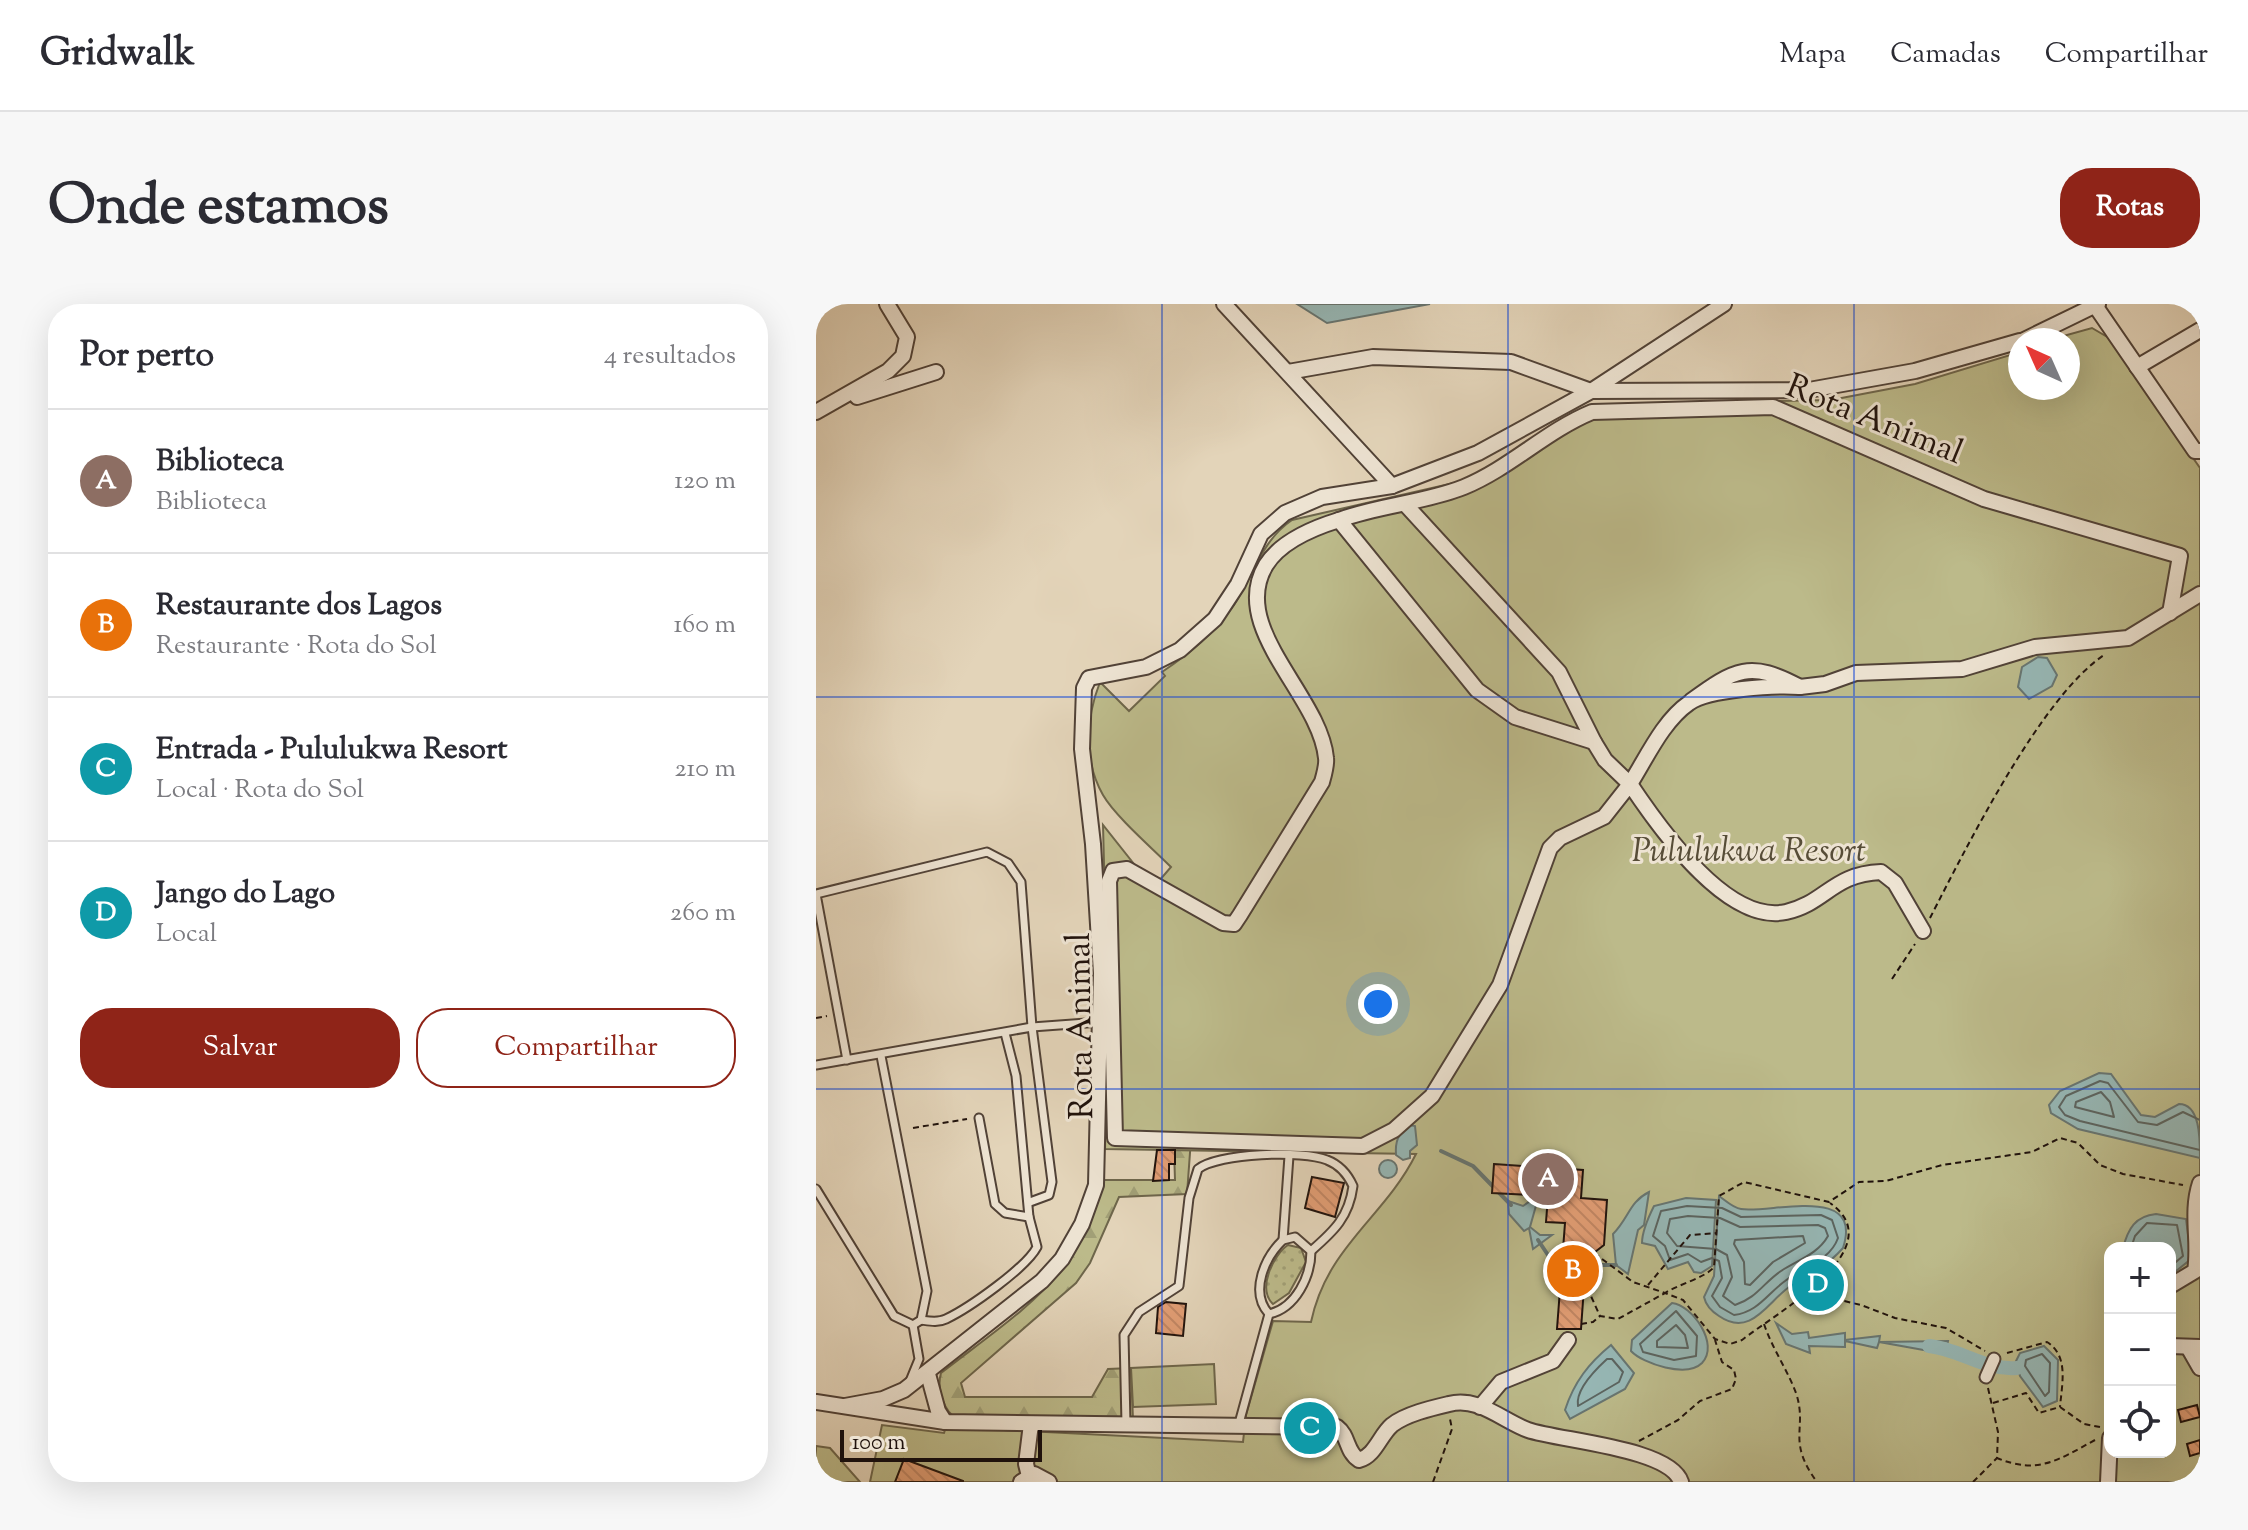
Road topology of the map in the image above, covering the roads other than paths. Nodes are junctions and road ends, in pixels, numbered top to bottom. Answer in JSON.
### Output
{"nodes":[{"id":1,"x":887,"y":304,"type":"edge"},
{"id":2,"x":1224,"y":304,"type":"edge"},
{"id":3,"x":1724,"y":304,"type":"edge"},
{"id":4,"x":2096,"y":304,"type":"edge"},
{"id":5,"x":2048,"y":328,"type":"edge"},
{"id":6,"x":2200,"y":330,"type":"edge"},
{"id":7,"x":2008,"y":345,"type":"edge"},
{"id":8,"x":2137,"y":367,"type":"junction"},
{"id":9,"x":936,"y":372,"type":"dead end"},
{"id":10,"x":1288,"y":372,"type":"junction"},
{"id":11,"x":1591,"y":391,"type":"junction"},
{"id":12,"x":834,"y":404,"type":"junction"},
{"id":13,"x":816,"y":412,"type":"edge"},
{"id":14,"x":2200,"y":451,"type":"edge"},
{"id":15,"x":1392,"y":486,"type":"junction"},
{"id":16,"x":1405,"y":504,"type":"junction"},
{"id":17,"x":1339,"y":520,"type":"junction"},
{"id":18,"x":2200,"y":594,"type":"edge"},
{"id":19,"x":2170,"y":613,"type":"junction"},
{"id":20,"x":1800,"y":687,"type":"junction"},
{"id":21,"x":1691,"y":701,"type":"junction"},
{"id":22,"x":1594,"y":742,"type":"junction"},
{"id":23,"x":1630,"y":784,"type":"junction"},
{"id":24,"x":1923,"y":931,"type":"road end"},
{"id":25,"x":1100,"y":1022,"type":"junction"},
{"id":26,"x":1032,"y":1027,"type":"junction"},
{"id":27,"x":1005,"y":1033,"type":"junction"},
{"id":28,"x":881,"y":1056,"type":"junction"},
{"id":29,"x":847,"y":1060,"type":"junction"},
{"id":30,"x":816,"y":1065,"type":"edge"},
{"id":31,"x":979,"y":1118,"type":"road end"},
{"id":32,"x":1289,"y":1156,"type":"junction"},
{"id":33,"x":2199,"y":1186,"type":"edge"},
{"id":34,"x":816,"y":1189,"type":"edge"},
{"id":35,"x":1030,"y":1202,"type":"junction"},
{"id":36,"x":1029,"y":1217,"type":"junction"},
{"id":37,"x":1283,"y":1240,"type":"junction"},
{"id":38,"x":1311,"y":1251,"type":"junction"},
{"id":39,"x":2176,"y":1282,"type":"edge"},
{"id":40,"x":1269,"y":1314,"type":"junction"},
{"id":41,"x":921,"y":1320,"type":"junction"},
{"id":42,"x":913,"y":1325,"type":"junction"},
{"id":43,"x":1568,"y":1340,"type":"dead end"},
{"id":44,"x":2194,"y":1347,"type":"edge"},
{"id":45,"x":1994,"y":1359,"type":"road end"},
{"id":46,"x":2200,"y":1368,"type":"edge"},
{"id":47,"x":928,"y":1374,"type":"junction"},
{"id":48,"x":1986,"y":1377,"type":"road end"},
{"id":49,"x":904,"y":1390,"type":"junction"},
{"id":50,"x":816,"y":1402,"type":"edge"},
{"id":51,"x":845,"y":1406,"type":"junction"},
{"id":52,"x":1480,"y":1407,"type":"junction"},
{"id":53,"x":945,"y":1422,"type":"junction"},
{"id":54,"x":1031,"y":1424,"type":"junction"},
{"id":55,"x":1126,"y":1426,"type":"junction"},
{"id":56,"x":1238,"y":1427,"type":"junction"},
{"id":57,"x":2107,"y":1458,"type":"edge"},
{"id":58,"x":1025,"y":1479,"type":"edge"},
{"id":59,"x":2110,"y":1479,"type":"edge"},
{"id":60,"x":1049,"y":1482,"type":"edge"},
{"id":61,"x":1681,"y":1482,"type":"edge"}],
"edges":[{"from":1,"to":12,"type":"street"},
{"from":2,"to":10,"type":"street"},
{"from":3,"to":11,"type":"street"},
{"from":4,"to":5,"type":"street"},
{"from":4,"to":8,"type":"street"},
{"from":6,"to":8,"type":"street"},
{"from":7,"to":11,"type":"street"},
{"from":8,"to":14,"type":"street"},
{"from":9,"to":12,"type":"street"},
{"from":10,"to":11,"type":"street"},
{"from":10,"to":15,"type":"street"},
{"from":11,"to":15,"type":"street"},
{"from":12,"to":13,"type":"street"},
{"from":15,"to":25,"type":"street"},
{"from":16,"to":17,"type":"street","name":"Rota Animal"},
{"from":16,"to":19,"type":"street","name":"Rota Animal"},
{"from":16,"to":22,"type":"street"},
{"from":17,"to":22,"type":"street"},
{"from":17,"to":23,"type":"street","name":"Rota Animal"},
{"from":18,"to":19,"type":"street"},
{"from":19,"to":20,"type":"street"},
{"from":20,"to":21,"type":"street"},
{"from":20,"to":21,"type":"street","name":"Rota Animal"},
{"from":21,"to":23,"type":"street","name":"Rota Animal"},
{"from":22,"to":23,"type":"street"},
{"from":23,"to":24,"type":"street"},
{"from":25,"to":26,"type":"lane"},
{"from":25,"to":47,"type":"street"},
{"from":26,"to":27,"type":"lane"},
{"from":26,"to":29,"type":"lane"},
{"from":26,"to":35,"type":"lane"},
{"from":27,"to":28,"type":"lane"},
{"from":27,"to":35,"type":"lane"},
{"from":28,"to":29,"type":"lane"},
{"from":28,"to":41,"type":"lane"},
{"from":29,"to":30,"type":"lane"},
{"from":31,"to":36,"type":"lane"},
{"from":32,"to":37,"type":"lane"},
{"from":32,"to":38,"type":"lane"},
{"from":32,"to":55,"type":"lane"},
{"from":33,"to":39,"type":"street"},
{"from":34,"to":42,"type":"lane"},
{"from":35,"to":36,"type":"lane"},
{"from":36,"to":41,"type":"lane"},
{"from":37,"to":38,"type":"lane"},
{"from":37,"to":40,"type":"lane"},
{"from":38,"to":40,"type":"lane"},
{"from":40,"to":56,"type":"lane"},
{"from":41,"to":42,"type":"lane"},
{"from":42,"to":49,"type":"lane"},
{"from":43,"to":52,"type":"street"},
{"from":44,"to":46,"type":"street"},
{"from":45,"to":48,"type":"street"},
{"from":47,"to":49,"type":"street"},
{"from":47,"to":53,"type":"street"},
{"from":49,"to":51,"type":"street"},
{"from":50,"to":51,"type":"street"},
{"from":51,"to":53,"type":"street"},
{"from":52,"to":56,"type":"street"},
{"from":52,"to":61,"type":"street"},
{"from":53,"to":54,"type":"street"},
{"from":54,"to":55,"type":"street"},
{"from":54,"to":58,"type":"street"},
{"from":55,"to":56,"type":"street"},
{"from":57,"to":59,"type":"street"},
{"from":58,"to":60,"type":"street"}]}
